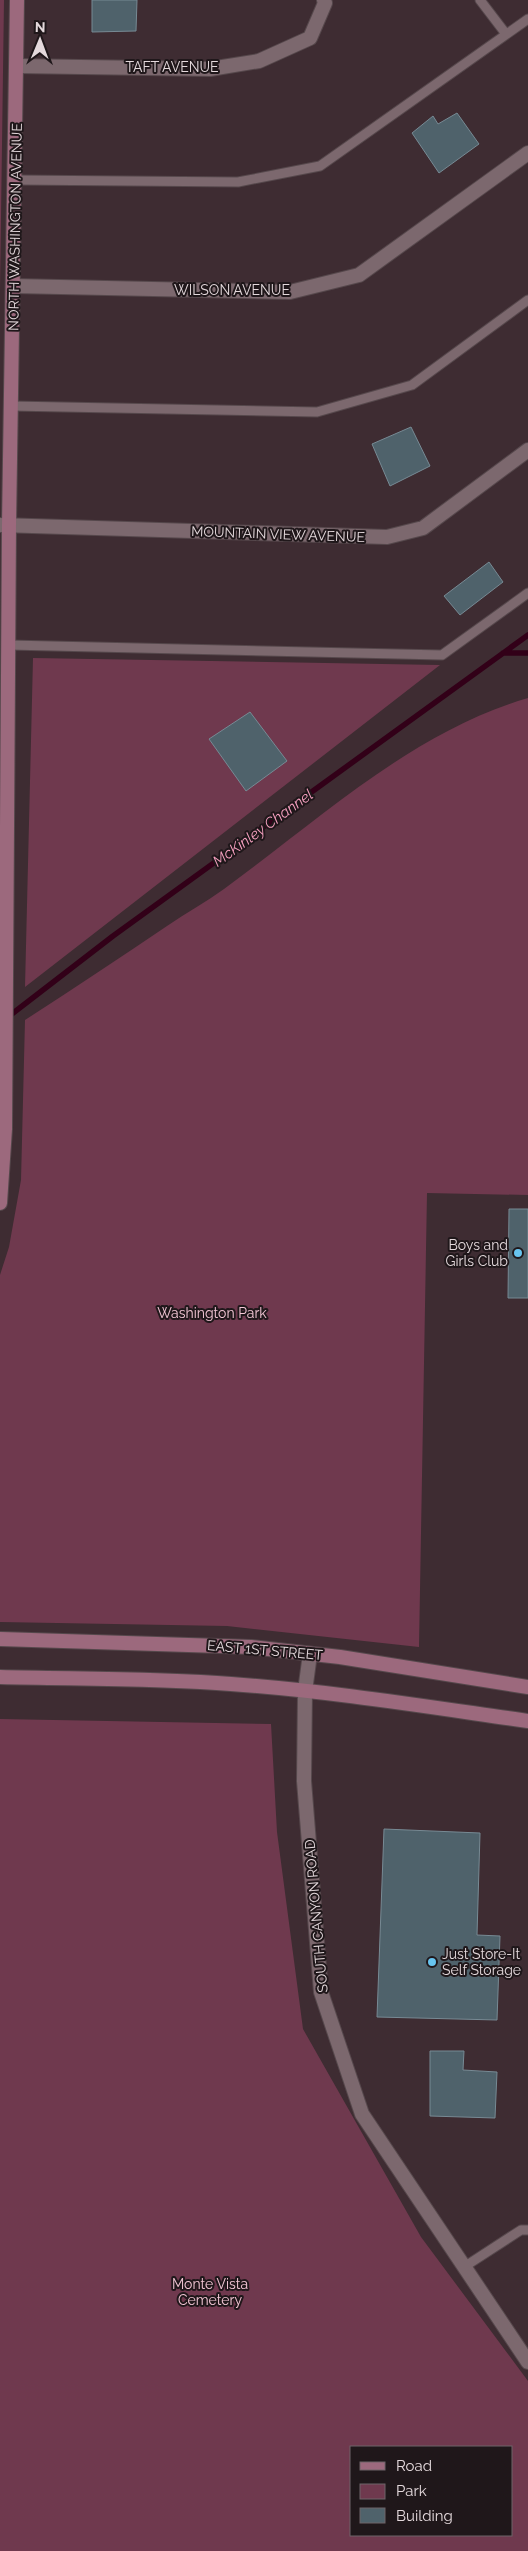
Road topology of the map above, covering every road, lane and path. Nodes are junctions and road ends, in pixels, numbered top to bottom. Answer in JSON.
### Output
{"nodes":[{"id":1,"x":18,"y":0,"type":"edge"},
{"id":2,"x":324,"y":0,"type":"edge"},
{"id":3,"x":480,"y":0,"type":"edge"},
{"id":4,"x":528,"y":19,"type":"edge"},
{"id":5,"x":506,"y":34,"type":"junction"},
{"id":6,"x":17,"y":66,"type":"junction"},
{"id":7,"x":528,"y":153,"type":"edge"},
{"id":8,"x":16,"y":180,"type":"junction"},
{"id":9,"x":14,"y":286,"type":"junction"},
{"id":10,"x":528,"y":300,"type":"edge"},
{"id":11,"x":11,"y":406,"type":"junction"},
{"id":12,"x":528,"y":450,"type":"edge"},
{"id":13,"x":5,"y":525,"type":"edge"},
{"id":14,"x":528,"y":593,"type":"edge"},
{"id":15,"x":9,"y":645,"type":"junction"},
{"id":16,"x":0,"y":1203,"type":"edge"},
{"id":17,"x":0,"y":1639,"type":"edge"},
{"id":18,"x":310,"y":1654,"type":"junction"},
{"id":19,"x":0,"y":1677,"type":"edge"},
{"id":20,"x":528,"y":1687,"type":"edge"},
{"id":21,"x":306,"y":1691,"type":"junction"},
{"id":22,"x":528,"y":1721,"type":"edge"},
{"id":23,"x":528,"y":2230,"type":"edge"},
{"id":24,"x":464,"y":2267,"type":"junction"},
{"id":25,"x":528,"y":2362,"type":"edge"}],
"edges":[{"from":1,"to":6,"type":"main road","name":"NORTH WASHINGTON AVENUE"},
{"from":2,"to":6,"type":"street","name":"TAFT AVENUE"},
{"from":3,"to":5,"type":"lane"},
{"from":4,"to":5,"type":"lane"},
{"from":5,"to":8,"type":"lane"},
{"from":6,"to":8,"type":"main road","name":"NORTH WASHINGTON AVENUE"},
{"from":7,"to":9,"type":"street","name":"WILSON AVENUE"},
{"from":8,"to":9,"type":"main road","name":"NORTH WASHINGTON AVENUE"},
{"from":9,"to":11,"type":"main road","name":"NORTH WASHINGTON AVENUE"},
{"from":10,"to":11,"type":"lane"},
{"from":11,"to":13,"type":"main road","name":"NORTH WASHINGTON AVENUE"},
{"from":12,"to":13,"type":"street","name":"MOUNTAIN VIEW AVENUE"},
{"from":13,"to":15,"type":"main road","name":"NORTH WASHINGTON AVENUE"},
{"from":14,"to":15,"type":"lane"},
{"from":15,"to":16,"type":"main road","name":"NORTH WASHINGTON AVENUE"},
{"from":17,"to":18,"type":"main road","name":"EAST 1ST STREET"},
{"from":18,"to":20,"type":"main road","name":"EAST 1ST STREET"},
{"from":18,"to":21,"type":"street","name":"SOUTH CANYON ROAD"},
{"from":19,"to":21,"type":"main road"},
{"from":21,"to":22,"type":"main road"},
{"from":21,"to":24,"type":"street","name":"SOUTH CANYON ROAD"},
{"from":23,"to":24,"type":"lane"},
{"from":24,"to":25,"type":"street","name":"SOUTH CANYON ROAD"}]}
